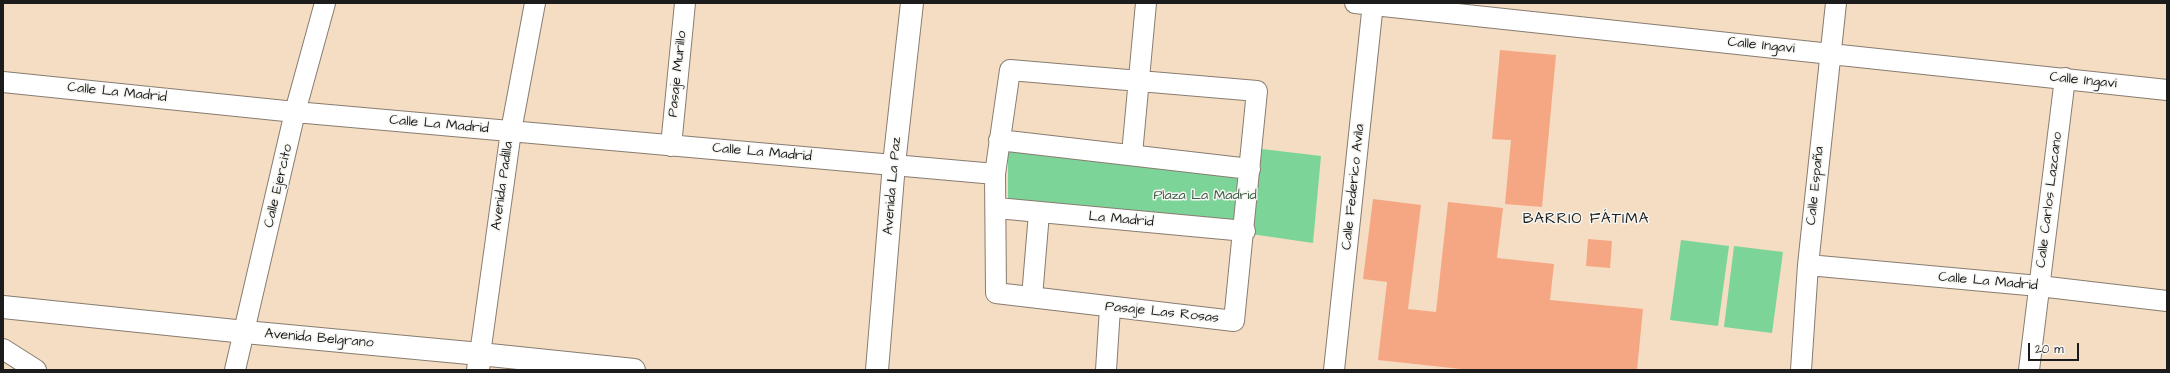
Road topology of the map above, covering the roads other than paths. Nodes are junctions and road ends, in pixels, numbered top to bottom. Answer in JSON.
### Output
{"nodes":[{"id":1,"x":325,"y":3,"type":"edge"},
{"id":2,"x":535,"y":3,"type":"edge"},
{"id":3,"x":685,"y":3,"type":"edge"},
{"id":4,"x":912,"y":3,"type":"edge"},
{"id":5,"x":1146,"y":3,"type":"edge"},
{"id":6,"x":1836,"y":3,"type":"edge"},
{"id":7,"x":1367,"y":4,"type":"edge"},
{"id":8,"x":1830,"y":53,"type":"junction"},
{"id":9,"x":2065,"y":78,"type":"junction"},
{"id":10,"x":1139,"y":81,"type":"junction"},
{"id":11,"x":3,"y":82,"type":"edge"},
{"id":12,"x":2167,"y":90,"type":"edge"},
{"id":13,"x":296,"y":112,"type":"junction"},
{"id":14,"x":511,"y":131,"type":"junction"},
{"id":15,"x":999,"y":140,"type":"junction"},
{"id":16,"x":670,"y":146,"type":"junction"},
{"id":17,"x":1132,"y":154,"type":"junction"},
{"id":18,"x":894,"y":164,"type":"junction"},
{"id":19,"x":1250,"y":168,"type":"junction"},
{"id":20,"x":996,"y":174,"type":"junction"},
{"id":21,"x":996,"y":208,"type":"junction"},
{"id":22,"x":1038,"y":213,"type":"junction"},
{"id":23,"x":1245,"y":232,"type":"junction"},
{"id":24,"x":1808,"y":265,"type":"junction"},
{"id":25,"x":2039,"y":286,"type":"junction"},
{"id":26,"x":1032,"y":297,"type":"junction"},
{"id":27,"x":2167,"y":301,"type":"edge"},
{"id":28,"x":3,"y":307,"type":"edge"},
{"id":29,"x":1110,"y":308,"type":"junction"},
{"id":30,"x":245,"y":332,"type":"junction"},
{"id":31,"x":3,"y":349,"type":"edge"},
{"id":32,"x":479,"y":362,"type":"edge"},
{"id":33,"x":36,"y":370,"type":"edge"},
{"id":34,"x":235,"y":370,"type":"edge"},
{"id":35,"x":634,"y":370,"type":"edge"},
{"id":36,"x":877,"y":370,"type":"edge"},
{"id":37,"x":1106,"y":370,"type":"edge"},
{"id":38,"x":1334,"y":370,"type":"edge"},
{"id":39,"x":1801,"y":370,"type":"edge"},
{"id":40,"x":2029,"y":370,"type":"edge"}],
"edges":[{"from":1,"to":13,"type":"street","name":"Calle Ejercito"},
{"from":2,"to":14,"type":"street","name":"Avenida Padilla"},
{"from":3,"to":16,"type":"street","name":"Pasaje Murillo"},
{"from":4,"to":18,"type":"main road","name":"Avenida La Paz"},
{"from":5,"to":10,"type":"street"},
{"from":6,"to":8,"type":"street","name":"Calle España"},
{"from":7,"to":8,"type":"street","name":"Calle Ingavi"},
{"from":7,"to":38,"type":"street","name":"Calle Federico Avila"},
{"from":8,"to":9,"type":"street","name":"Calle Ingavi"},
{"from":8,"to":24,"type":"street","name":"Calle España"},
{"from":9,"to":12,"type":"street","name":"Calle Ingavi"},
{"from":9,"to":25,"type":"street","name":"Calle Carlos Lazcano"},
{"from":10,"to":15,"type":"street","name":"Pasaje Las Rosas"},
{"from":10,"to":17,"type":"street"},
{"from":10,"to":19,"type":"street","name":"Pasaje Las Rosas"},
{"from":11,"to":13,"type":"street","name":"Calle La Madrid"},
{"from":13,"to":14,"type":"street","name":"Calle La Madrid"},
{"from":13,"to":30,"type":"street","name":"Calle Ejercito"},
{"from":14,"to":16,"type":"street","name":"Calle La Madrid"},
{"from":14,"to":32,"type":"street","name":"Avenida Padilla"},
{"from":15,"to":17,"type":"street"},
{"from":15,"to":20,"type":"street","name":"Pasaje Las Rosas"},
{"from":16,"to":18,"type":"street","name":"Calle La Madrid"},
{"from":17,"to":19,"type":"street"},
{"from":18,"to":20,"type":"street","name":"Calle La Madrid"},
{"from":18,"to":36,"type":"main road","name":"Avenida La Paz"},
{"from":19,"to":23,"type":"street","name":"Pasaje Las Rosas"},
{"from":20,"to":21,"type":"street","name":"Pasaje Las Rosas"},
{"from":21,"to":22,"type":"street","name":"La Madrid"},
{"from":21,"to":26,"type":"street","name":"Pasaje Las Rosas"},
{"from":22,"to":23,"type":"street","name":"La Madrid"},
{"from":22,"to":26,"type":"street"},
{"from":23,"to":29,"type":"street","name":"Pasaje Las Rosas"},
{"from":24,"to":25,"type":"street","name":"Calle La Madrid"},
{"from":24,"to":39,"type":"street","name":"Calle España"},
{"from":25,"to":27,"type":"street","name":"Calle La Madrid"},
{"from":25,"to":40,"type":"street","name":"Calle Carlos Lazcano"},
{"from":26,"to":29,"type":"street","name":"Pasaje Las Rosas"},
{"from":28,"to":30,"type":"main road","name":"Avenida Belgrano"},
{"from":29,"to":37,"type":"street"},
{"from":30,"to":32,"type":"main road","name":"Avenida Belgrano"},
{"from":30,"to":34,"type":"street","name":"Calle Ejercito"},
{"from":31,"to":33,"type":"street"},
{"from":32,"to":35,"type":"main road","name":"Avenida Belgrano"}]}
